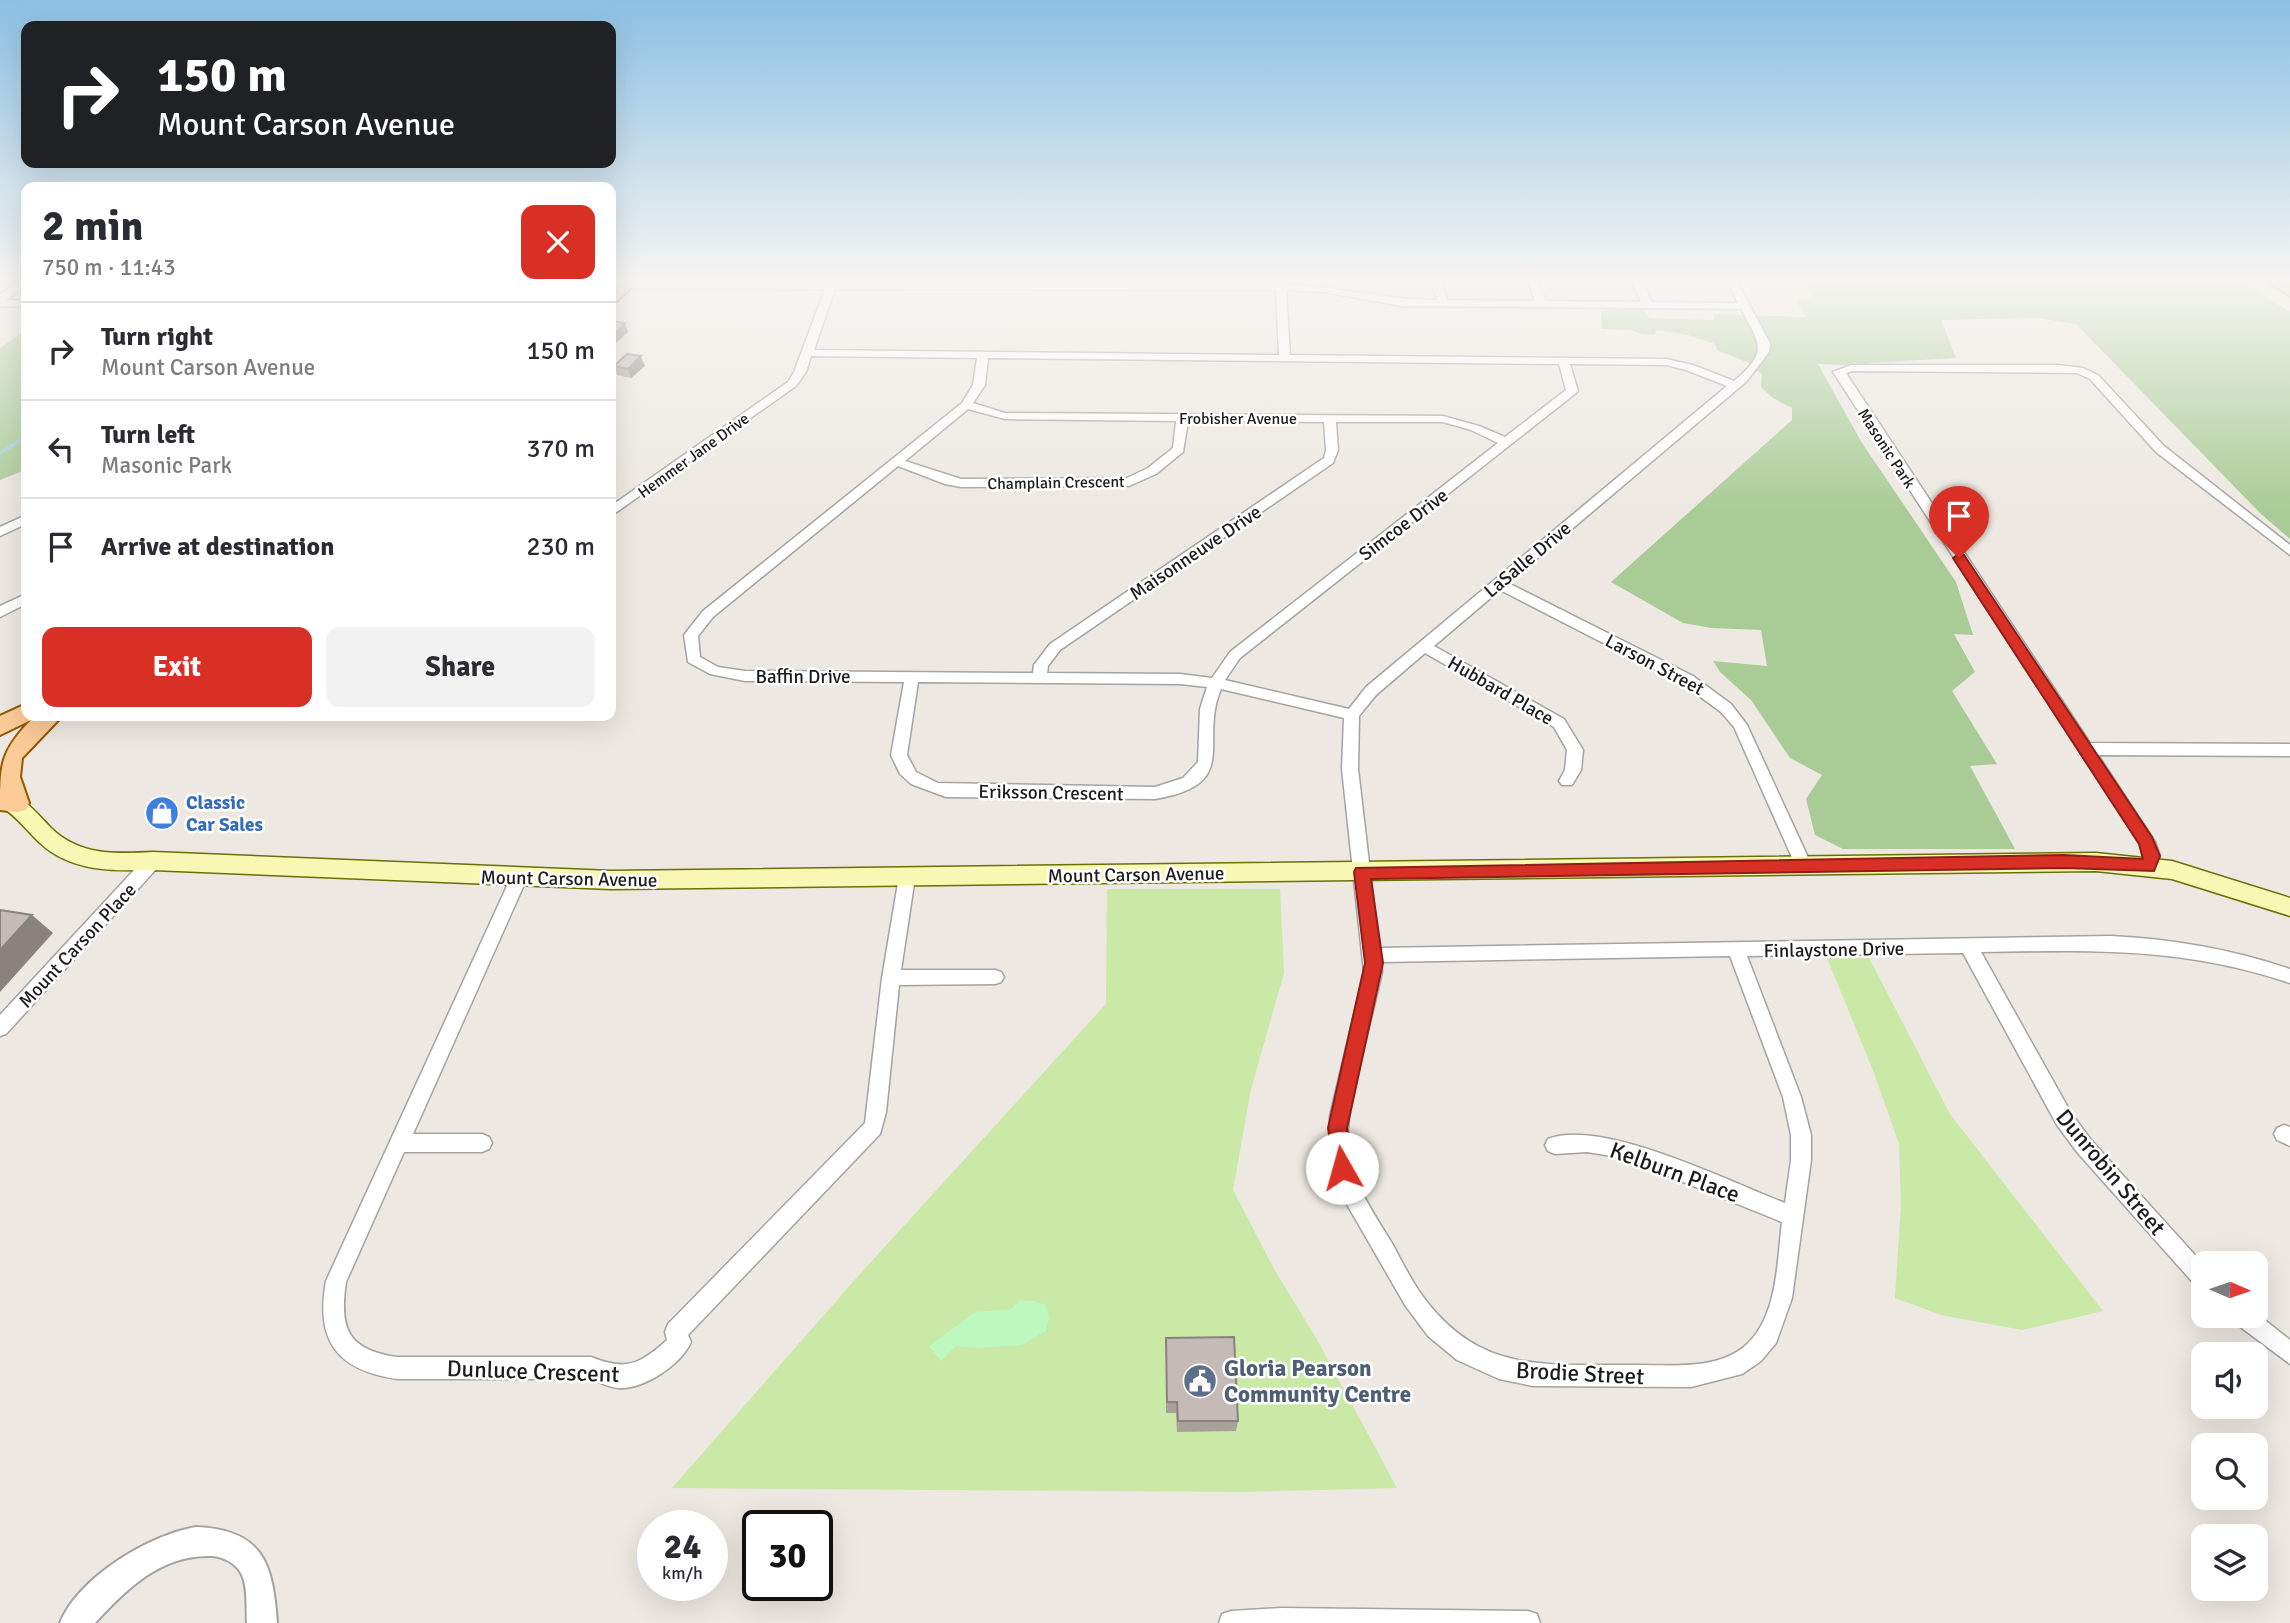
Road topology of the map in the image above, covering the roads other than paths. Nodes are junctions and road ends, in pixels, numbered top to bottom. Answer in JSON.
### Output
{"nodes":[{"id":1,"x":805,"y":358,"type":"edge"},
{"id":2,"x":983,"y":358,"type":"edge"},
{"id":3,"x":1259,"y":358,"type":"edge"},
{"id":4,"x":1285,"y":358,"type":"joint"},
{"id":5,"x":1759,"y":358,"type":"edge"},
{"id":6,"x":1564,"y":362,"type":"junction"},
{"id":7,"x":1734,"y":385,"type":"junction"},
{"id":8,"x":966,"y":405,"type":"junction"},
{"id":9,"x":1182,"y":418,"type":"junction"},
{"id":10,"x":1329,"y":419,"type":"junction"},
{"id":11,"x":1508,"y":443,"type":"junction"},
{"id":12,"x":895,"y":461,"type":"junction"},
{"id":13,"x":616,"y":508,"type":"edge"},
{"id":14,"x":21,"y":522,"type":"edge"},
{"id":15,"x":0,"y":532,"type":"edge"},
{"id":16,"x":2290,"y":551,"type":"edge"},
{"id":17,"x":1498,"y":583,"type":"junction"},
{"id":18,"x":21,"y":601,"type":"edge"},
{"id":19,"x":0,"y":612,"type":"edge"},
{"id":20,"x":1424,"y":646,"type":"junction"},
{"id":21,"x":912,"y":676,"type":"junction"},
{"id":22,"x":1039,"y":677,"type":"junction"},
{"id":23,"x":1217,"y":682,"type":"junction"},
{"id":24,"x":21,"y":715,"type":"edge"},
{"id":25,"x":1352,"y":715,"type":"junction"},
{"id":26,"x":35,"y":721,"type":"edge"},
{"id":27,"x":45,"y":721,"type":"edge"},
{"id":28,"x":0,"y":727,"type":"edge"},
{"id":29,"x":0,"y":744,"type":"edge"},
{"id":30,"x":2085,"y":749,"type":"junction"},
{"id":31,"x":2290,"y":750,"type":"edge"},
{"id":32,"x":1567,"y":781,"type":"dead end"},
{"id":33,"x":6,"y":800,"type":"edge"},
{"id":34,"x":153,"y":861,"type":"junction"},
{"id":35,"x":1804,"y":866,"type":"junction"},
{"id":36,"x":2148,"y":866,"type":"junction"},
{"id":37,"x":1362,"y":872,"type":"junction"},
{"id":38,"x":907,"y":877,"type":"junction"},
{"id":39,"x":519,"y":878,"type":"junction"},
{"id":40,"x":2290,"y":907,"type":"edge"},
{"id":41,"x":1969,"y":947,"type":"junction"},
{"id":42,"x":1736,"y":950,"type":"junction"},
{"id":43,"x":1373,"y":955,"type":"junction"},
{"id":44,"x":2290,"y":976,"type":"edge"},
{"id":45,"x":995,"y":977,"type":"dead end"},
{"id":46,"x":891,"y":978,"type":"junction"},
{"id":47,"x":0,"y":1028,"type":"edge"},
{"id":48,"x":398,"y":1143,"type":"junction"},
{"id":49,"x":482,"y":1143,"type":"dead end"},
{"id":50,"x":1555,"y":1145,"type":"dead end"},
{"id":51,"x":1793,"y":1216,"type":"junction"},
{"id":52,"x":2191,"y":1266,"type":"edge"},
{"id":53,"x":2258,"y":1328,"type":"edge"},
{"id":54,"x":2290,"y":1353,"type":"edge"},
{"id":55,"x":1289,"y":1622,"type":"edge"},
{"id":56,"x":75,"y":1623,"type":"edge"},
{"id":57,"x":262,"y":1623,"type":"edge"},
{"id":58,"x":1231,"y":1623,"type":"edge"},
{"id":59,"x":1528,"y":1623,"type":"edge"}],
"edges":[{"from":1,"to":13,"type":"street","name":"Hemmer Jane Drive"},
{"from":2,"to":8,"type":"street","name":"Baffin Drive"},
{"from":3,"to":4,"type":"street"},
{"from":4,"to":6,"type":"street"},
{"from":5,"to":7,"type":"street","name":"LaSalle Drive"},
{"from":6,"to":7,"type":"street"},
{"from":6,"to":11,"type":"street","name":"Simcoe Drive"},
{"from":7,"to":17,"type":"street","name":"LaSalle Drive"},
{"from":8,"to":9,"type":"street","name":"Frobisher Avenue"},
{"from":8,"to":12,"type":"street","name":"Baffin Drive"},
{"from":9,"to":10,"type":"street","name":"Frobisher Avenue"},
{"from":9,"to":12,"type":"street","name":"Champlain Crescent"},
{"from":10,"to":11,"type":"street","name":"Frobisher Avenue"},
{"from":10,"to":22,"type":"street","name":"Maisonneuve Drive"},
{"from":11,"to":23,"type":"street","name":"Simcoe Drive"},
{"from":12,"to":21,"type":"street","name":"Baffin Drive"},
{"from":14,"to":15,"type":"street"},
{"from":16,"to":30,"type":"street","name":"Masonic Park"},
{"from":17,"to":20,"type":"street","name":"LaSalle Drive"},
{"from":17,"to":35,"type":"street","name":"Larson Street"},
{"from":18,"to":19,"type":"street"},
{"from":20,"to":25,"type":"street","name":"LaSalle Drive"},
{"from":20,"to":32,"type":"street","name":"Hubbard Place"},
{"from":21,"to":22,"type":"street","name":"Baffin Drive"},
{"from":21,"to":23,"type":"street","name":"Eriksson Crescent"},
{"from":22,"to":23,"type":"street","name":"Baffin Drive"},
{"from":23,"to":25,"type":"street","name":"Baffin Drive"},
{"from":24,"to":28,"type":"main road"},
{"from":25,"to":37,"type":"street"},
{"from":26,"to":29,"type":"main road"},
{"from":27,"to":33,"type":"main road"},
{"from":30,"to":31,"type":"street"},
{"from":30,"to":36,"type":"street","name":"Masonic Park"},
{"from":33,"to":34,"type":"main road","name":"Mount Carson Avenue"},
{"from":34,"to":39,"type":"main road","name":"Mount Carson Avenue"},
{"from":34,"to":47,"type":"street","name":"Mount Carson Place"},
{"from":35,"to":36,"type":"main road","name":"Mount Carson Avenue"},
{"from":35,"to":37,"type":"main road","name":"Mount Carson Avenue"},
{"from":36,"to":40,"type":"main road","name":"Mount Carson Avenue"},
{"from":37,"to":38,"type":"main road","name":"Mount Carson Avenue"},
{"from":37,"to":43,"type":"street","name":"Brodie Street"},
{"from":38,"to":39,"type":"main road","name":"Mount Carson Avenue"},
{"from":38,"to":46,"type":"street","name":"Dunluce Crescent"},
{"from":39,"to":48,"type":"street","name":"Dunluce Crescent"},
{"from":41,"to":42,"type":"street","name":"Finlaystone Drive"},
{"from":41,"to":44,"type":"street","name":"Finlaystone Drive"},
{"from":41,"to":52,"type":"street","name":"Dunrobin Street"},
{"from":42,"to":43,"type":"street","name":"Finlaystone Drive"},
{"from":42,"to":51,"type":"street","name":"Brodie Street"},
{"from":43,"to":51,"type":"street","name":"Brodie Street"},
{"from":45,"to":46,"type":"street"},
{"from":46,"to":48,"type":"street","name":"Dunluce Crescent"},
{"from":48,"to":49,"type":"street"},
{"from":50,"to":51,"type":"street","name":"Kelburn Place"},
{"from":53,"to":54,"type":"street"},
{"from":55,"to":58,"type":"street"},
{"from":55,"to":59,"type":"street"},
{"from":56,"to":57,"type":"street"}]}
